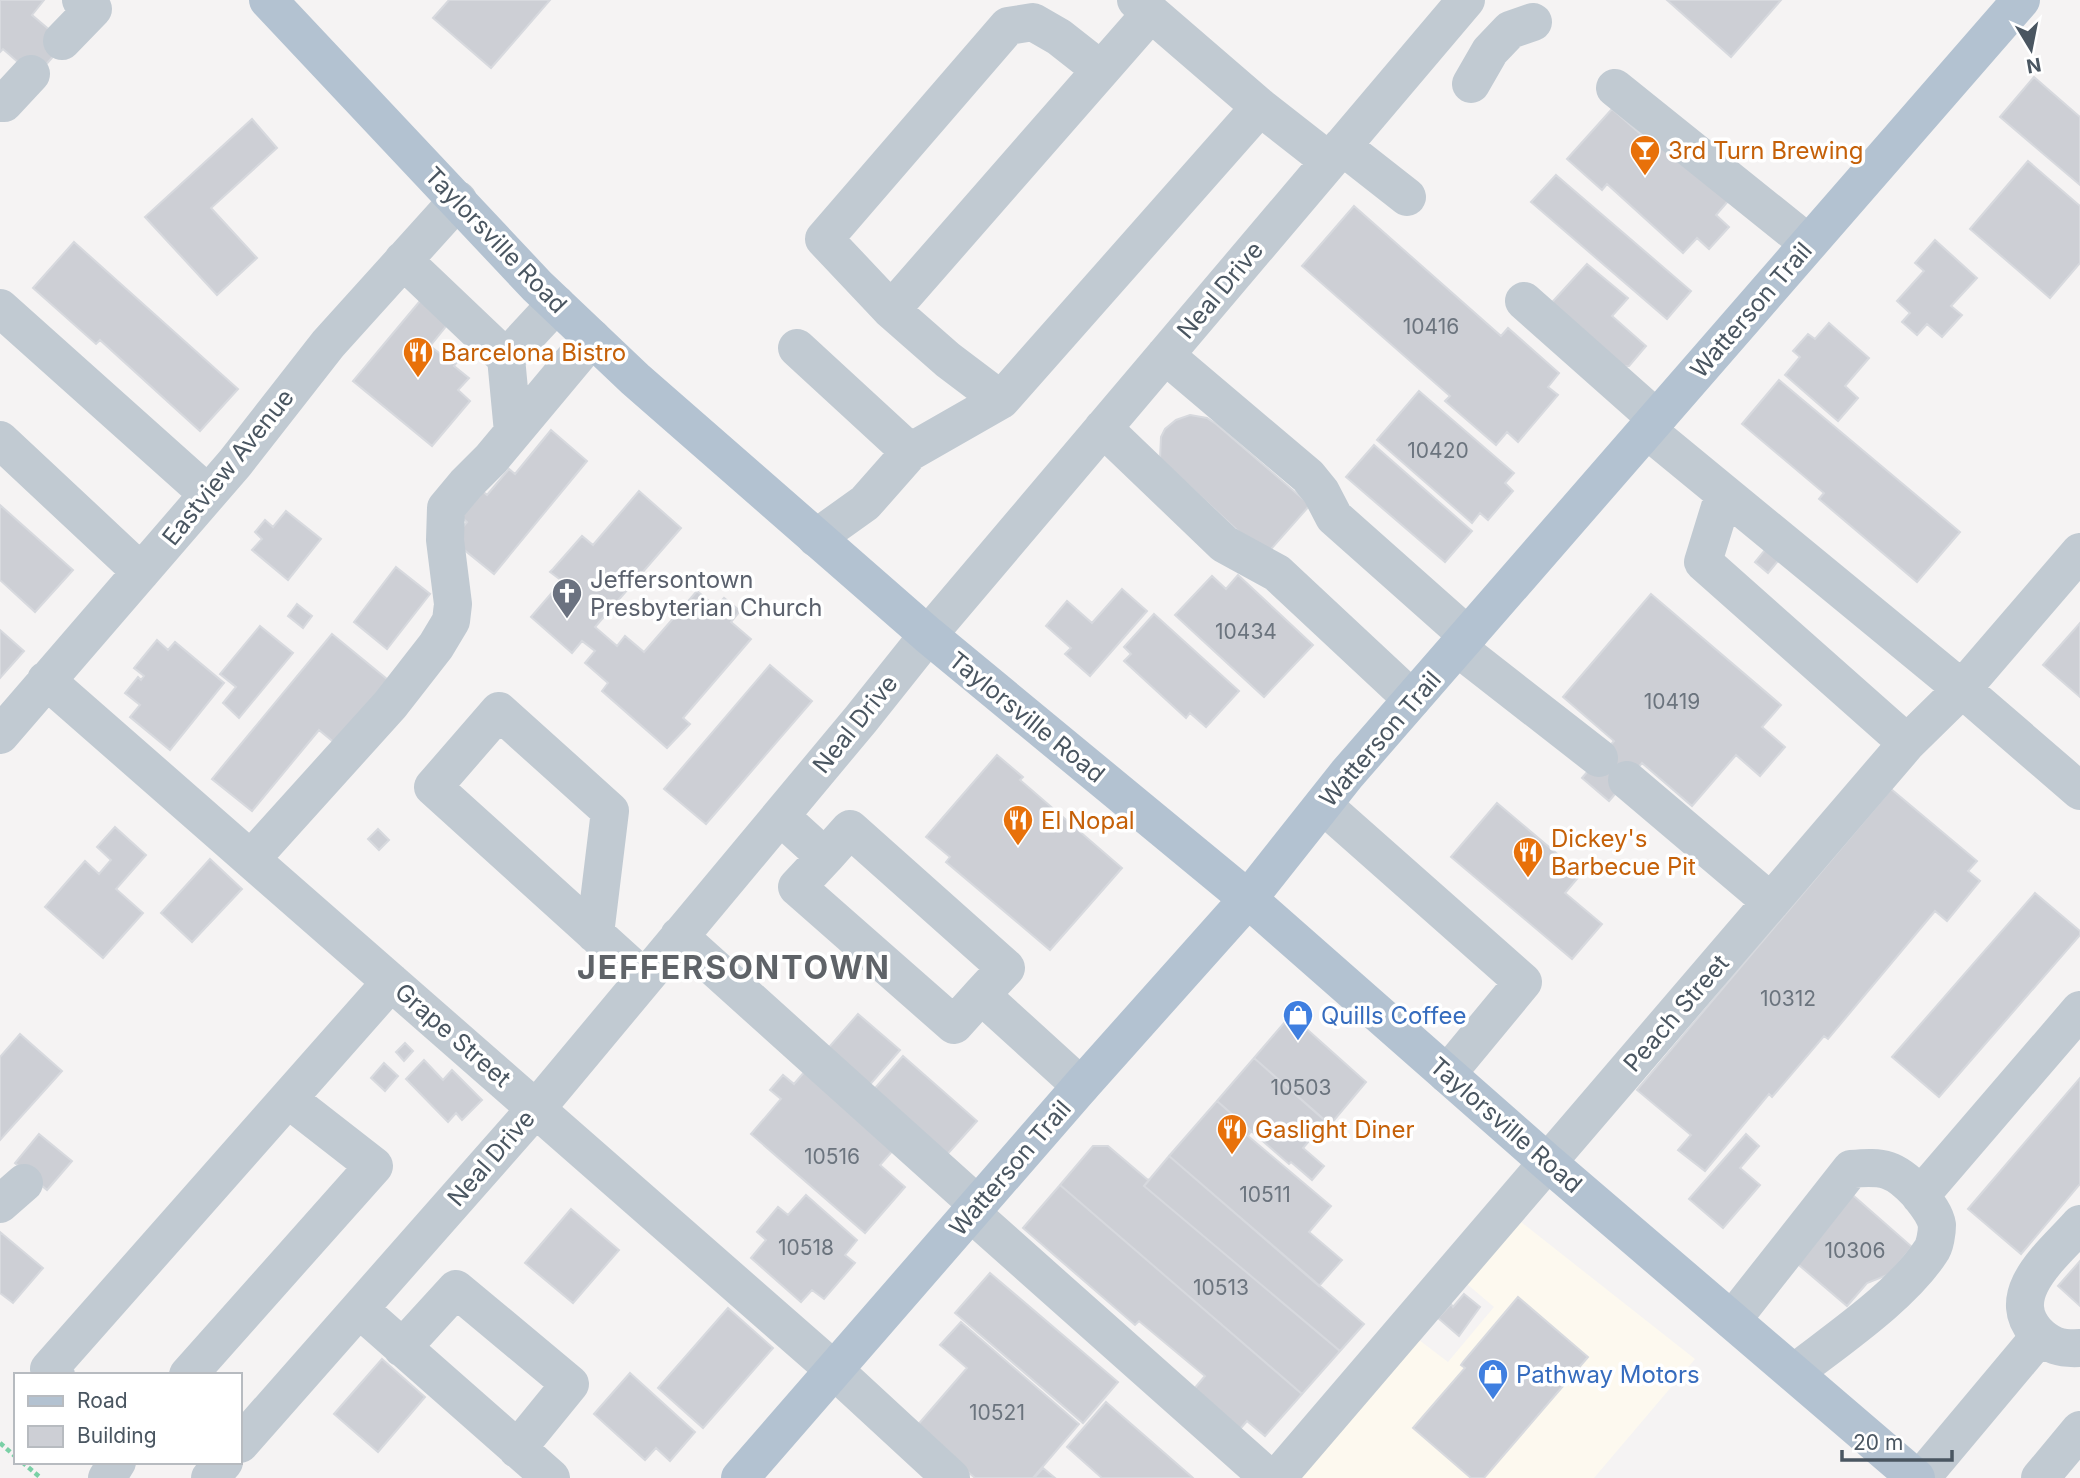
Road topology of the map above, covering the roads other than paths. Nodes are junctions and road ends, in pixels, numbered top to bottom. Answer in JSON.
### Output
{"nodes":[{"id":1,"x":268,"y":0,"type":"edge"},
{"id":2,"x":2021,"y":0,"type":"edge"},
{"id":3,"x":92,"y":3,"type":"edge"},
{"id":4,"x":1144,"y":7,"type":"edge"},
{"id":5,"x":1458,"y":9,"type":"edge"},
{"id":6,"x":1533,"y":22,"type":"dead end"},
{"id":7,"x":62,"y":41,"type":"dead end"},
{"id":8,"x":1490,"y":51,"type":"junction"},
{"id":9,"x":1101,"y":70,"type":"junction"},
{"id":10,"x":31,"y":74,"type":"dead end"},
{"id":11,"x":1471,"y":85,"type":"dead end"},
{"id":12,"x":1615,"y":88,"type":"dead end"},
{"id":13,"x":0,"y":103,"type":"edge"},
{"id":14,"x":1260,"y":107,"type":"junction"},
{"id":15,"x":1335,"y":153,"type":"junction"},
{"id":16,"x":1407,"y":197,"type":"dead end"},
{"id":17,"x":458,"y":200,"type":"junction"},
{"id":18,"x":1808,"y":243,"type":"junction"},
{"id":19,"x":402,"y":260,"type":"junction"},
{"id":20,"x":1524,"y":301,"type":"dead end"},
{"id":21,"x":556,"y":304,"type":"junction"},
{"id":22,"x":0,"y":308,"type":"edge"},
{"id":23,"x":891,"y":310,"type":"junction"},
{"id":24,"x":592,"y":338,"type":"junction"},
{"id":25,"x":797,"y":348,"type":"dead end"},
{"id":26,"x":1164,"y":355,"type":"junction"},
{"id":27,"x":506,"y":358,"type":"junction"},
{"id":28,"x":1001,"y":400,"type":"junction"},
{"id":29,"x":1652,"y":424,"type":"junction"},
{"id":30,"x":1103,"y":428,"type":"junction"},
{"id":31,"x":513,"y":432,"type":"junction"},
{"id":32,"x":0,"y":440,"type":"edge"},
{"id":33,"x":910,"y":452,"type":"junction"},
{"id":34,"x":208,"y":494,"type":"junction"},
{"id":35,"x":1724,"y":494,"type":"junction"},
{"id":36,"x":816,"y":538,"type":"junction"},
{"id":37,"x":2080,"y":552,"type":"edge"},
{"id":38,"x":141,"y":572,"type":"junction"},
{"id":39,"x":928,"y":635,"type":"junction"},
{"id":40,"x":1463,"y":642,"type":"junction"},
{"id":41,"x":46,"y":680,"type":"junction"},
{"id":42,"x":1962,"y":689,"type":"junction"},
{"id":43,"x":1412,"y":699,"type":"junction"},
{"id":44,"x":0,"y":735,"type":"edge"},
{"id":45,"x":1907,"y":743,"type":"junction"},
{"id":46,"x":2080,"y":791,"type":"edge"},
{"id":47,"x":1323,"y":805,"type":"junction"},
{"id":48,"x":780,"y":816,"type":"junction"},
{"id":49,"x":825,"y":857,"type":"junction"},
{"id":50,"x":251,"y":859,"type":"junction"},
{"id":51,"x":1248,"y":899,"type":"junction"},
{"id":52,"x":1771,"y":902,"type":"junction"},
{"id":53,"x":595,"y":934,"type":"junction"},
{"id":54,"x":679,"y":936,"type":"junction"},
{"id":55,"x":644,"y":978,"type":"junction"},
{"id":56,"x":391,"y":982,"type":"junction"},
{"id":57,"x":981,"y":995,"type":"junction"},
{"id":58,"x":2080,"y":1010,"type":"edge"},
{"id":59,"x":1447,"y":1074,"type":"junction"},
{"id":60,"x":1082,"y":1086,"type":"junction"},
{"id":61,"x":288,"y":1099,"type":"junction"},
{"id":62,"x":535,"y":1107,"type":"junction"},
{"id":63,"x":1546,"y":1162,"type":"junction"},
{"id":64,"x":1920,"y":1196,"type":"junction"},
{"id":65,"x":974,"y":1209,"type":"junction"},
{"id":66,"x":2080,"y":1224,"type":"edge"},
{"id":67,"x":359,"y":1309,"type":"junction"},
{"id":68,"x":1732,"y":1320,"type":"junction"},
{"id":69,"x":2040,"y":1336,"type":"junction"},
{"id":70,"x":402,"y":1348,"type":"junction"},
{"id":71,"x":2080,"y":1348,"type":"edge"},
{"id":72,"x":834,"y":1370,"type":"junction"},
{"id":73,"x":54,"y":1373,"type":"edge"},
{"id":74,"x":190,"y":1373,"type":"edge"},
{"id":75,"x":1794,"y":1373,"type":"junction"},
{"id":76,"x":2080,"y":1430,"type":"edge"},
{"id":77,"x":242,"y":1442,"type":"edge"},
{"id":78,"x":517,"y":1449,"type":"junction"},
{"id":79,"x":221,"y":1464,"type":"edge"},
{"id":80,"x":210,"y":1478,"type":"edge"},
{"id":81,"x":551,"y":1478,"type":"edge"},
{"id":82,"x":740,"y":1478,"type":"edge"},
{"id":83,"x":951,"y":1478,"type":"edge"},
{"id":84,"x":1269,"y":1478,"type":"edge"},
{"id":85,"x":1277,"y":1478,"type":"edge"},
{"id":86,"x":1919,"y":1478,"type":"edge"},
{"id":87,"x":2040,"y":1478,"type":"edge"}],
"edges":[{"from":1,"to":17,"type":"main road","name":"Taylorsville Road"},
{"from":2,"to":18,"type":"main road","name":"Watterson Trail"},
{"from":3,"to":7,"type":"street"},
{"from":4,"to":9,"type":"street"},
{"from":4,"to":14,"type":"street"},
{"from":5,"to":8,"type":"street"},
{"from":5,"to":15,"type":"street","name":"Neal Drive"},
{"from":6,"to":8,"type":"street"},
{"from":8,"to":11,"type":"street"},
{"from":9,"to":23,"type":"street"},
{"from":9,"to":23,"type":"street"},
{"from":10,"to":13,"type":"street"},
{"from":12,"to":18,"type":"street"},
{"from":14,"to":15,"type":"street"},
{"from":14,"to":28,"type":"street"},
{"from":15,"to":16,"type":"street"},
{"from":15,"to":26,"type":"street","name":"Neal Drive"},
{"from":17,"to":19,"type":"street","name":"Eastview Avenue"},
{"from":17,"to":21,"type":"main road","name":"Taylorsville Road"},
{"from":18,"to":29,"type":"main road","name":"Watterson Trail"},
{"from":19,"to":27,"type":"street"},
{"from":19,"to":34,"type":"street","name":"Eastview Avenue"},
{"from":20,"to":29,"type":"street"},
{"from":21,"to":24,"type":"main road","name":"Taylorsville Road"},
{"from":21,"to":27,"type":"street"},
{"from":22,"to":34,"type":"street"},
{"from":23,"to":28,"type":"street"},
{"from":24,"to":31,"type":"street"},
{"from":24,"to":36,"type":"main road","name":"Taylorsville Road"},
{"from":25,"to":33,"type":"street"},
{"from":26,"to":30,"type":"street","name":"Neal Drive"},
{"from":26,"to":40,"type":"street"},
{"from":27,"to":31,"type":"street"},
{"from":28,"to":33,"type":"street"},
{"from":29,"to":35,"type":"street"},
{"from":29,"to":40,"type":"main road","name":"Watterson Trail"},
{"from":30,"to":39,"type":"street","name":"Neal Drive"},
{"from":30,"to":43,"type":"street"},
{"from":31,"to":50,"type":"street"},
{"from":32,"to":38,"type":"street"},
{"from":33,"to":36,"type":"street"},
{"from":34,"to":38,"type":"street","name":"Eastview Avenue"},
{"from":35,"to":42,"type":"street"},
{"from":35,"to":45,"type":"street"},
{"from":36,"to":39,"type":"main road","name":"Taylorsville Road"},
{"from":37,"to":42,"type":"street","name":"Peach Street"},
{"from":38,"to":41,"type":"street","name":"Eastview Avenue"},
{"from":39,"to":48,"type":"street","name":"Neal Drive"},
{"from":39,"to":51,"type":"main road","name":"Taylorsville Road"},
{"from":40,"to":43,"type":"main road","name":"Watterson Trail"},
{"from":40,"to":52,"type":"street"},
{"from":41,"to":44,"type":"street","name":"Eastview Avenue"},
{"from":41,"to":50,"type":"street","name":"Grape Street"},
{"from":42,"to":45,"type":"street","name":"Peach Street"},
{"from":42,"to":46,"type":"street"},
{"from":43,"to":47,"type":"main road","name":"Watterson Trail"},
{"from":45,"to":52,"type":"street","name":"Peach Street"},
{"from":47,"to":51,"type":"main road","name":"Watterson Trail"},
{"from":47,"to":59,"type":"street"},
{"from":48,"to":49,"type":"street"},
{"from":48,"to":54,"type":"street","name":"Neal Drive"},
{"from":49,"to":57,"type":"street"},
{"from":49,"to":57,"type":"street"},
{"from":50,"to":56,"type":"street","name":"Grape Street"},
{"from":51,"to":59,"type":"main road","name":"Taylorsville Road"},
{"from":51,"to":60,"type":"main road","name":"Watterson Trail"},
{"from":52,"to":63,"type":"street","name":"Peach Street"},
{"from":53,"to":53,"type":"street"},
{"from":53,"to":55,"type":"street"},
{"from":54,"to":55,"type":"street","name":"Neal Drive"},
{"from":54,"to":65,"type":"street"},
{"from":55,"to":62,"type":"street","name":"Neal Drive"},
{"from":56,"to":61,"type":"street"},
{"from":56,"to":62,"type":"street","name":"Grape Street"},
{"from":57,"to":60,"type":"street"},
{"from":58,"to":64,"type":"street"},
{"from":59,"to":63,"type":"main road","name":"Taylorsville Road"},
{"from":60,"to":65,"type":"main road","name":"Watterson Trail"},
{"from":61,"to":73,"type":"street"},
{"from":61,"to":74,"type":"street"},
{"from":62,"to":67,"type":"street","name":"Neal Drive"},
{"from":62,"to":72,"type":"street","name":"Grape Street"},
{"from":63,"to":68,"type":"main road","name":"Taylorsville Road"},
{"from":63,"to":85,"type":"street","name":"Peach Street"},
{"from":64,"to":68,"type":"street"},
{"from":64,"to":75,"type":"street"},
{"from":65,"to":72,"type":"main road","name":"Watterson Trail"},
{"from":65,"to":84,"type":"street"},
{"from":66,"to":69,"type":"street"},
{"from":67,"to":70,"type":"street"},
{"from":67,"to":77,"type":"street","name":"Neal Drive"},
{"from":68,"to":75,"type":"main road","name":"Taylorsville Road"},
{"from":69,"to":71,"type":"street"},
{"from":69,"to":86,"type":"street"},
{"from":70,"to":78,"type":"street"},
{"from":70,"to":78,"type":"street"},
{"from":72,"to":82,"type":"main road","name":"Watterson Trail"},
{"from":72,"to":83,"type":"street","name":"Grape Street"},
{"from":75,"to":86,"type":"main road","name":"Taylorsville Road"},
{"from":76,"to":87,"type":"street"},
{"from":78,"to":81,"type":"street"},
{"from":79,"to":80,"type":"street"}]}
